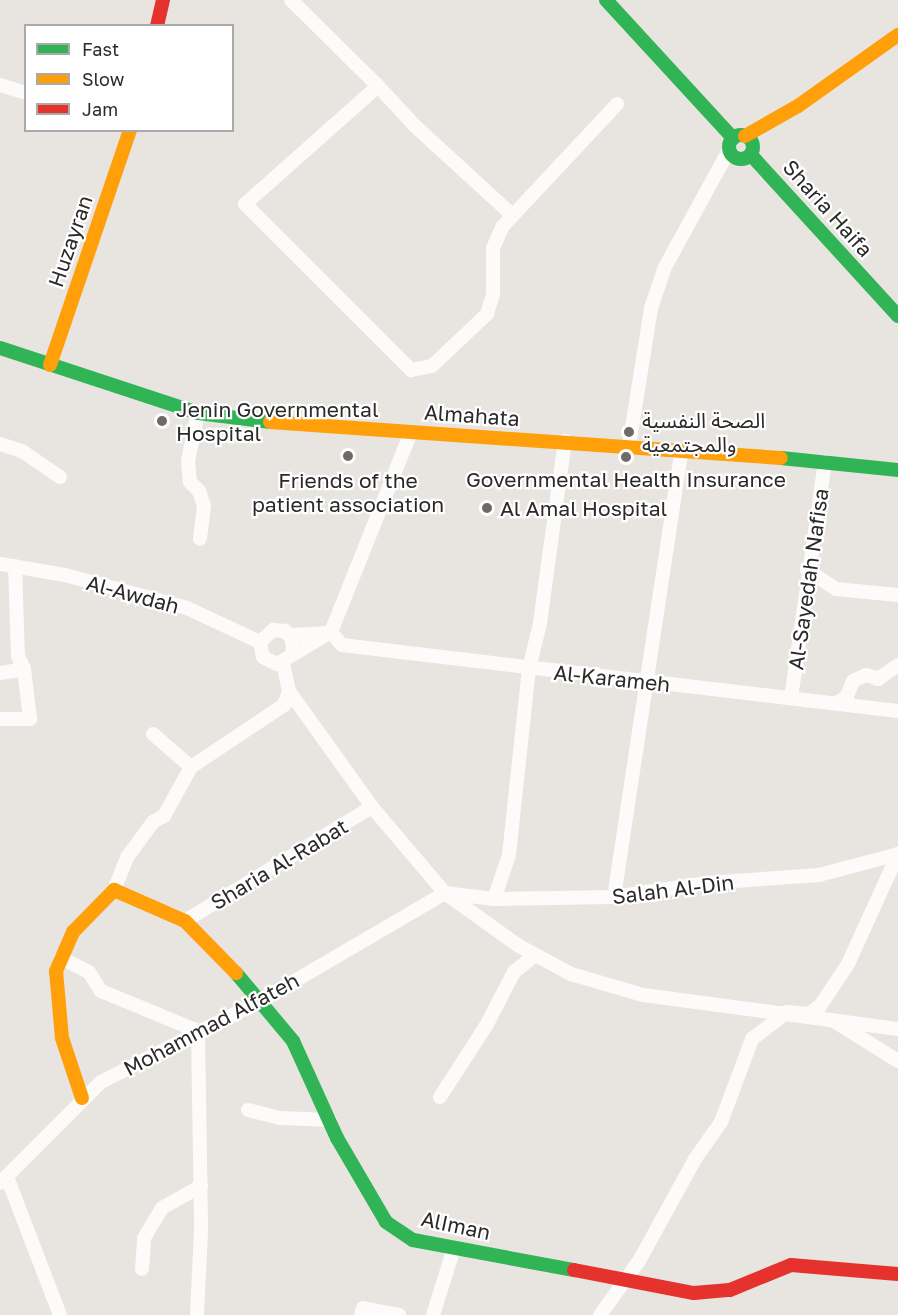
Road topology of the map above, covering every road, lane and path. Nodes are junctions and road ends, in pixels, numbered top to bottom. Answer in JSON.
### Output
{"nodes":[{"id":1,"x":163,"y":0,"type":"edge"},
{"id":2,"x":291,"y":0,"type":"edge"},
{"id":3,"x":606,"y":0,"type":"edge"},
{"id":4,"x":157,"y":24,"type":"edge"},
{"id":5,"x":898,"y":35,"type":"edge"},
{"id":6,"x":898,"y":47,"type":"edge"},
{"id":7,"x":0,"y":85,"type":"edge"},
{"id":8,"x":378,"y":86,"type":"junction"},
{"id":9,"x":24,"y":92,"type":"edge"},
{"id":10,"x":617,"y":104,"type":"dead end"},
{"id":11,"x":129,"y":132,"type":"edge"},
{"id":12,"x":736,"y":146,"type":"junction"},
{"id":13,"x":753,"y":152,"type":"junction"},
{"id":14,"x":512,"y":215,"type":"junction"},
{"id":15,"x":898,"y":316,"type":"edge"},
{"id":16,"x":0,"y":348,"type":"edge"},
{"id":17,"x":50,"y":365,"type":"junction"},
{"id":18,"x":198,"y":413,"type":"junction"},
{"id":19,"x":411,"y":432,"type":"junction"},
{"id":20,"x":565,"y":441,"type":"junction"},
{"id":21,"x":0,"y":444,"type":"edge"},
{"id":22,"x":629,"y":446,"type":"junction"},
{"id":23,"x":681,"y":452,"type":"junction"},
{"id":24,"x":825,"y":461,"type":"junction"},
{"id":25,"x":898,"y":470,"type":"edge"},
{"id":26,"x":60,"y":477,"type":"dead end"},
{"id":27,"x":201,"y":539,"type":"dead end"},
{"id":28,"x":0,"y":564,"type":"edge"},
{"id":29,"x":15,"y":566,"type":"junction"},
{"id":30,"x":807,"y":570,"type":"junction"},
{"id":31,"x":898,"y":595,"type":"edge"},
{"id":32,"x":331,"y":632,"type":"junction"},
{"id":33,"x":290,"y":635,"type":"junction"},
{"id":34,"x":260,"y":642,"type":"junction"},
{"id":35,"x":293,"y":652,"type":"junction"},
{"id":36,"x":283,"y":663,"type":"junction"},
{"id":37,"x":898,"y":665,"type":"edge"},
{"id":38,"x":24,"y":669,"type":"junction"},
{"id":39,"x":529,"y":669,"type":"junction"},
{"id":40,"x":0,"y":673,"type":"edge"},
{"id":41,"x":649,"y":681,"type":"junction"},
{"id":42,"x":288,"y":691,"type":"junction"},
{"id":43,"x":791,"y":698,"type":"junction"},
{"id":44,"x":837,"y":703,"type":"junction"},
{"id":45,"x":898,"y":711,"type":"edge"},
{"id":46,"x":0,"y":719,"type":"edge"},
{"id":47,"x":153,"y":734,"type":"dead end"},
{"id":48,"x":191,"y":767,"type":"junction"},
{"id":49,"x":372,"y":807,"type":"junction"},
{"id":50,"x":898,"y":854,"type":"edge"},
{"id":51,"x":114,"y":890,"type":"junction"},
{"id":52,"x":445,"y":893,"type":"junction"},
{"id":53,"x":614,"y":897,"type":"junction"},
{"id":54,"x":494,"y":899,"type":"junction"},
{"id":55,"x":185,"y":921,"type":"junction"},
{"id":56,"x":535,"y":955,"type":"junction"},
{"id":57,"x":61,"y":958,"type":"junction"},
{"id":58,"x":262,"y":1000,"type":"junction"},
{"id":59,"x":787,"y":1012,"type":"junction"},
{"id":60,"x":830,"y":1018,"type":"junction"},
{"id":61,"x":898,"y":1029,"type":"edge"},
{"id":62,"x":198,"y":1030,"type":"junction"},
{"id":63,"x":898,"y":1061,"type":"edge"},
{"id":64,"x":440,"y":1096,"type":"dead end"},
{"id":65,"x":82,"y":1098,"type":"junction"},
{"id":66,"x":248,"y":1110,"type":"dead end"},
{"id":67,"x":330,"y":1120,"type":"junction"},
{"id":68,"x":4,"y":1180,"type":"edge"},
{"id":69,"x":201,"y":1186,"type":"junction"},
{"id":70,"x":454,"y":1248,"type":"junction"},
{"id":71,"x":142,"y":1269,"type":"dead end"},
{"id":72,"x":898,"y":1274,"type":"edge"},
{"id":73,"x":626,"y":1280,"type":"junction"},
{"id":74,"x":60,"y":1315,"type":"edge"},
{"id":75,"x":197,"y":1315,"type":"edge"},
{"id":76,"x":361,"y":1315,"type":"edge"},
{"id":77,"x":399,"y":1315,"type":"edge"},
{"id":78,"x":433,"y":1315,"type":"edge"},
{"id":79,"x":600,"y":1315,"type":"edge"}],
"edges":[{"from":1,"to":4,"type":"street"},
{"from":2,"to":8,"type":"street"},
{"from":3,"to":12,"type":"street"},
{"from":5,"to":12,"type":"street"},
{"from":6,"to":13,"type":"street"},
{"from":7,"to":9,"type":"street"},
{"from":8,"to":14,"type":"street"},
{"from":8,"to":14,"type":"street"},
{"from":10,"to":14,"type":"street"},
{"from":11,"to":17,"type":"street","name":"Huzayran"},
{"from":12,"to":13,"type":"street","name":"Sharia Haifa"},
{"from":12,"to":13,"type":"street"},
{"from":12,"to":22,"type":"street"},
{"from":13,"to":15,"type":"street","name":"Sharia Haifa"},
{"from":16,"to":17,"type":"street","name":"Almahata"},
{"from":17,"to":18,"type":"street","name":"Almahata"},
{"from":18,"to":19,"type":"street","name":"Almahata"},
{"from":18,"to":27,"type":"street"},
{"from":19,"to":20,"type":"street","name":"Almahata"},
{"from":19,"to":32,"type":"street"},
{"from":20,"to":22,"type":"street","name":"Almahata"},
{"from":20,"to":39,"type":"street"},
{"from":21,"to":26,"type":"street"},
{"from":22,"to":23,"type":"street","name":"Almahata"},
{"from":23,"to":24,"type":"street","name":"Almahata"},
{"from":23,"to":41,"type":"street"},
{"from":24,"to":25,"type":"street","name":"Almahata"},
{"from":24,"to":30,"type":"street","name":"Al-Sayedah Nafisa"},
{"from":28,"to":29,"type":"street","name":"Al-Awdah"},
{"from":29,"to":34,"type":"street","name":"Al-Awdah"},
{"from":29,"to":38,"type":"street"},
{"from":30,"to":31,"type":"street"},
{"from":30,"to":43,"type":"street","name":"Al-Sayedah Nafisa"},
{"from":32,"to":33,"type":"street"},
{"from":32,"to":35,"type":"street"},
{"from":32,"to":39,"type":"street","name":"Al-Karameh"},
{"from":33,"to":34,"type":"street"},
{"from":33,"to":35,"type":"street"},
{"from":34,"to":36,"type":"street"},
{"from":35,"to":36,"type":"street"},
{"from":36,"to":42,"type":"street"},
{"from":37,"to":44,"type":"street"},
{"from":38,"to":40,"type":"street"},
{"from":38,"to":46,"type":"street"},
{"from":39,"to":41,"type":"street","name":"Al-Karameh"},
{"from":39,"to":54,"type":"street"},
{"from":41,"to":43,"type":"street","name":"Al-Karameh"},
{"from":41,"to":53,"type":"street"},
{"from":42,"to":48,"type":"street"},
{"from":42,"to":49,"type":"street"},
{"from":43,"to":44,"type":"street","name":"Al-Karameh"},
{"from":44,"to":45,"type":"street","name":"Al-Karameh"},
{"from":47,"to":48,"type":"street"},
{"from":48,"to":51,"type":"street"},
{"from":49,"to":52,"type":"street"},
{"from":49,"to":55,"type":"street","name":"Sharia Al-Rabat"},
{"from":50,"to":53,"type":"street","name":"Salah Al-Din"},
{"from":50,"to":59,"type":"street"},
{"from":51,"to":55,"type":"street","name":"AlIman"},
{"from":51,"to":57,"type":"street"},
{"from":52,"to":54,"type":"street","name":"Salah Al-Din"},
{"from":52,"to":56,"type":"street"},
{"from":52,"to":58,"type":"street","name":"Mohammad Alfateh"},
{"from":53,"to":54,"type":"street","name":"Salah Al-Din"},
{"from":55,"to":58,"type":"street","name":"AlIman"},
{"from":56,"to":59,"type":"street"},
{"from":56,"to":64,"type":"street"},
{"from":57,"to":62,"type":"street"},
{"from":57,"to":65,"type":"street"},
{"from":58,"to":62,"type":"street","name":"Mohammad Alfateh"},
{"from":58,"to":67,"type":"street","name":"AlIman"},
{"from":59,"to":60,"type":"street"},
{"from":59,"to":73,"type":"street"},
{"from":60,"to":61,"type":"street"},
{"from":60,"to":63,"type":"street"},
{"from":62,"to":65,"type":"street","name":"Mohammad Alfateh"},
{"from":62,"to":69,"type":"street"},
{"from":65,"to":68,"type":"street","name":"Mohammad Alfateh"},
{"from":66,"to":67,"type":"street"},
{"from":67,"to":70,"type":"street","name":"AlIman"},
{"from":68,"to":74,"type":"street"},
{"from":69,"to":71,"type":"street"},
{"from":69,"to":75,"type":"street"},
{"from":70,"to":73,"type":"street","name":"AlIman"},
{"from":70,"to":78,"type":"street"},
{"from":72,"to":73,"type":"street","name":"AlIman"},
{"from":73,"to":79,"type":"street"},
{"from":76,"to":77,"type":"street"}]}
